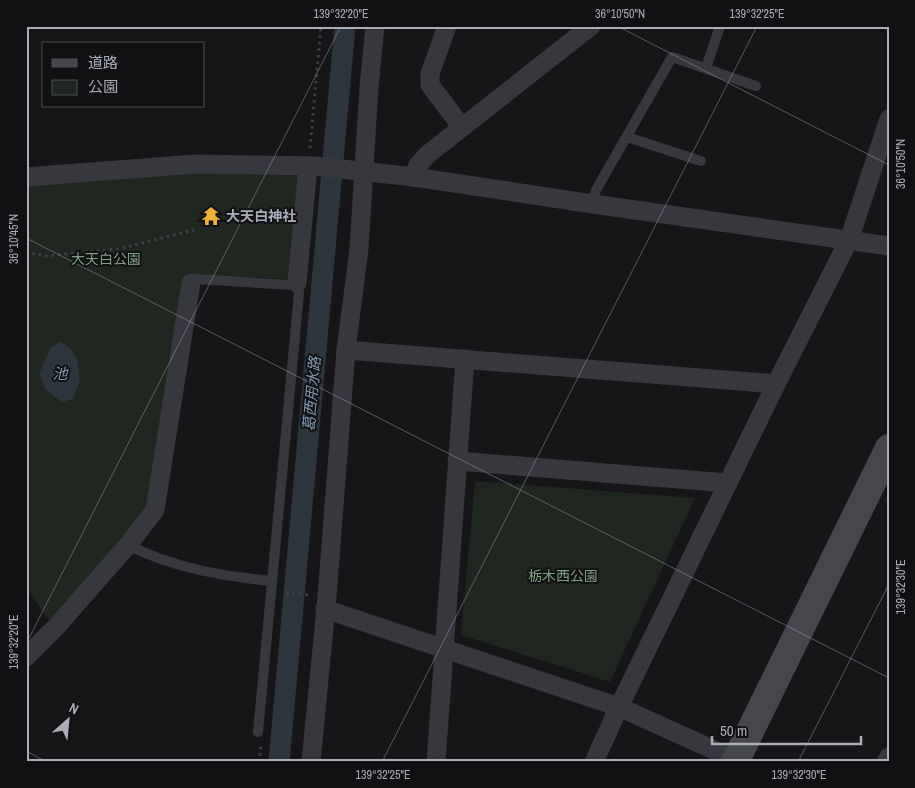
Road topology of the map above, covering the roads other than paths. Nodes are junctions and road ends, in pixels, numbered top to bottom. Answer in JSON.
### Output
{"nodes":[{"id":1,"x":375,"y":26,"type":"edge"},
{"id":2,"x":447,"y":26,"type":"edge"},
{"id":3,"x":591,"y":26,"type":"edge"},
{"id":4,"x":720,"y":26,"type":"edge"},
{"id":5,"x":706,"y":68,"type":"junction"},
{"id":6,"x":756,"y":86,"type":"dead end"},
{"id":7,"x":889,"y":119,"type":"edge"},
{"id":8,"x":461,"y":126,"type":"junction"},
{"id":9,"x":627,"y":136,"type":"junction"},
{"id":10,"x":701,"y":161,"type":"dead end"},
{"id":11,"x":310,"y":162,"type":"junction"},
{"id":12,"x":359,"y":170,"type":"junction"},
{"id":13,"x":414,"y":176,"type":"junction"},
{"id":14,"x":26,"y":177,"type":"edge"},
{"id":15,"x":593,"y":204,"type":"junction"},
{"id":16,"x":849,"y":240,"type":"junction"},
{"id":17,"x":889,"y":246,"type":"edge"},
{"id":18,"x":191,"y":283,"type":"joint"},
{"id":19,"x":297,"y":283,"type":"junction"},
{"id":20,"x":346,"y":350,"type":"junction"},
{"id":21,"x":465,"y":359,"type":"junction"},
{"id":22,"x":776,"y":384,"type":"junction"},
{"id":23,"x":889,"y":448,"type":"edge"},
{"id":24,"x":457,"y":461,"type":"junction"},
{"id":25,"x":728,"y":484,"type":"junction"},
{"id":26,"x":128,"y":545,"type":"junction"},
{"id":27,"x":272,"y":581,"type":"junction"},
{"id":28,"x":326,"y":609,"type":"junction"},
{"id":29,"x":444,"y":648,"type":"junction"},
{"id":30,"x":26,"y":657,"type":"edge"},
{"id":31,"x":618,"y":707,"type":"junction"},
{"id":32,"x":258,"y":732,"type":"dead end"},
{"id":33,"x":889,"y":757,"type":"edge"},
{"id":34,"x":737,"y":761,"type":"edge"},
{"id":35,"x":311,"y":762,"type":"edge"},
{"id":36,"x":436,"y":762,"type":"edge"},
{"id":37,"x":594,"y":762,"type":"edge"},
{"id":38,"x":886,"y":762,"type":"edge"}],
"edges":[{"from":1,"to":12,"type":"street"},
{"from":2,"to":8,"type":"street"},
{"from":3,"to":8,"type":"street"},
{"from":4,"to":5,"type":"lane"},
{"from":5,"to":6,"type":"lane"},
{"from":5,"to":9,"type":"lane"},
{"from":7,"to":16,"type":"street"},
{"from":8,"to":13,"type":"street"},
{"from":9,"to":10,"type":"lane"},
{"from":9,"to":15,"type":"lane"},
{"from":11,"to":12,"type":"street"},
{"from":11,"to":14,"type":"street"},
{"from":11,"to":19,"type":"street"},
{"from":12,"to":13,"type":"street"},
{"from":12,"to":20,"type":"street"},
{"from":13,"to":15,"type":"street"},
{"from":15,"to":16,"type":"street"},
{"from":16,"to":17,"type":"street"},
{"from":16,"to":22,"type":"street"},
{"from":18,"to":19,"type":"lane"},
{"from":18,"to":26,"type":"street"},
{"from":19,"to":27,"type":"lane"},
{"from":20,"to":21,"type":"street"},
{"from":20,"to":28,"type":"street"},
{"from":21,"to":22,"type":"street"},
{"from":21,"to":24,"type":"street"},
{"from":22,"to":25,"type":"street"},
{"from":23,"to":34,"type":"street"},
{"from":24,"to":25,"type":"street"},
{"from":24,"to":29,"type":"street"},
{"from":25,"to":31,"type":"street"},
{"from":26,"to":27,"type":"lane"},
{"from":26,"to":30,"type":"street"},
{"from":27,"to":32,"type":"lane"},
{"from":28,"to":29,"type":"street"},
{"from":28,"to":35,"type":"street"},
{"from":29,"to":31,"type":"street"},
{"from":29,"to":36,"type":"street"},
{"from":31,"to":34,"type":"street"},
{"from":31,"to":37,"type":"street"},
{"from":33,"to":38,"type":"street"}]}
